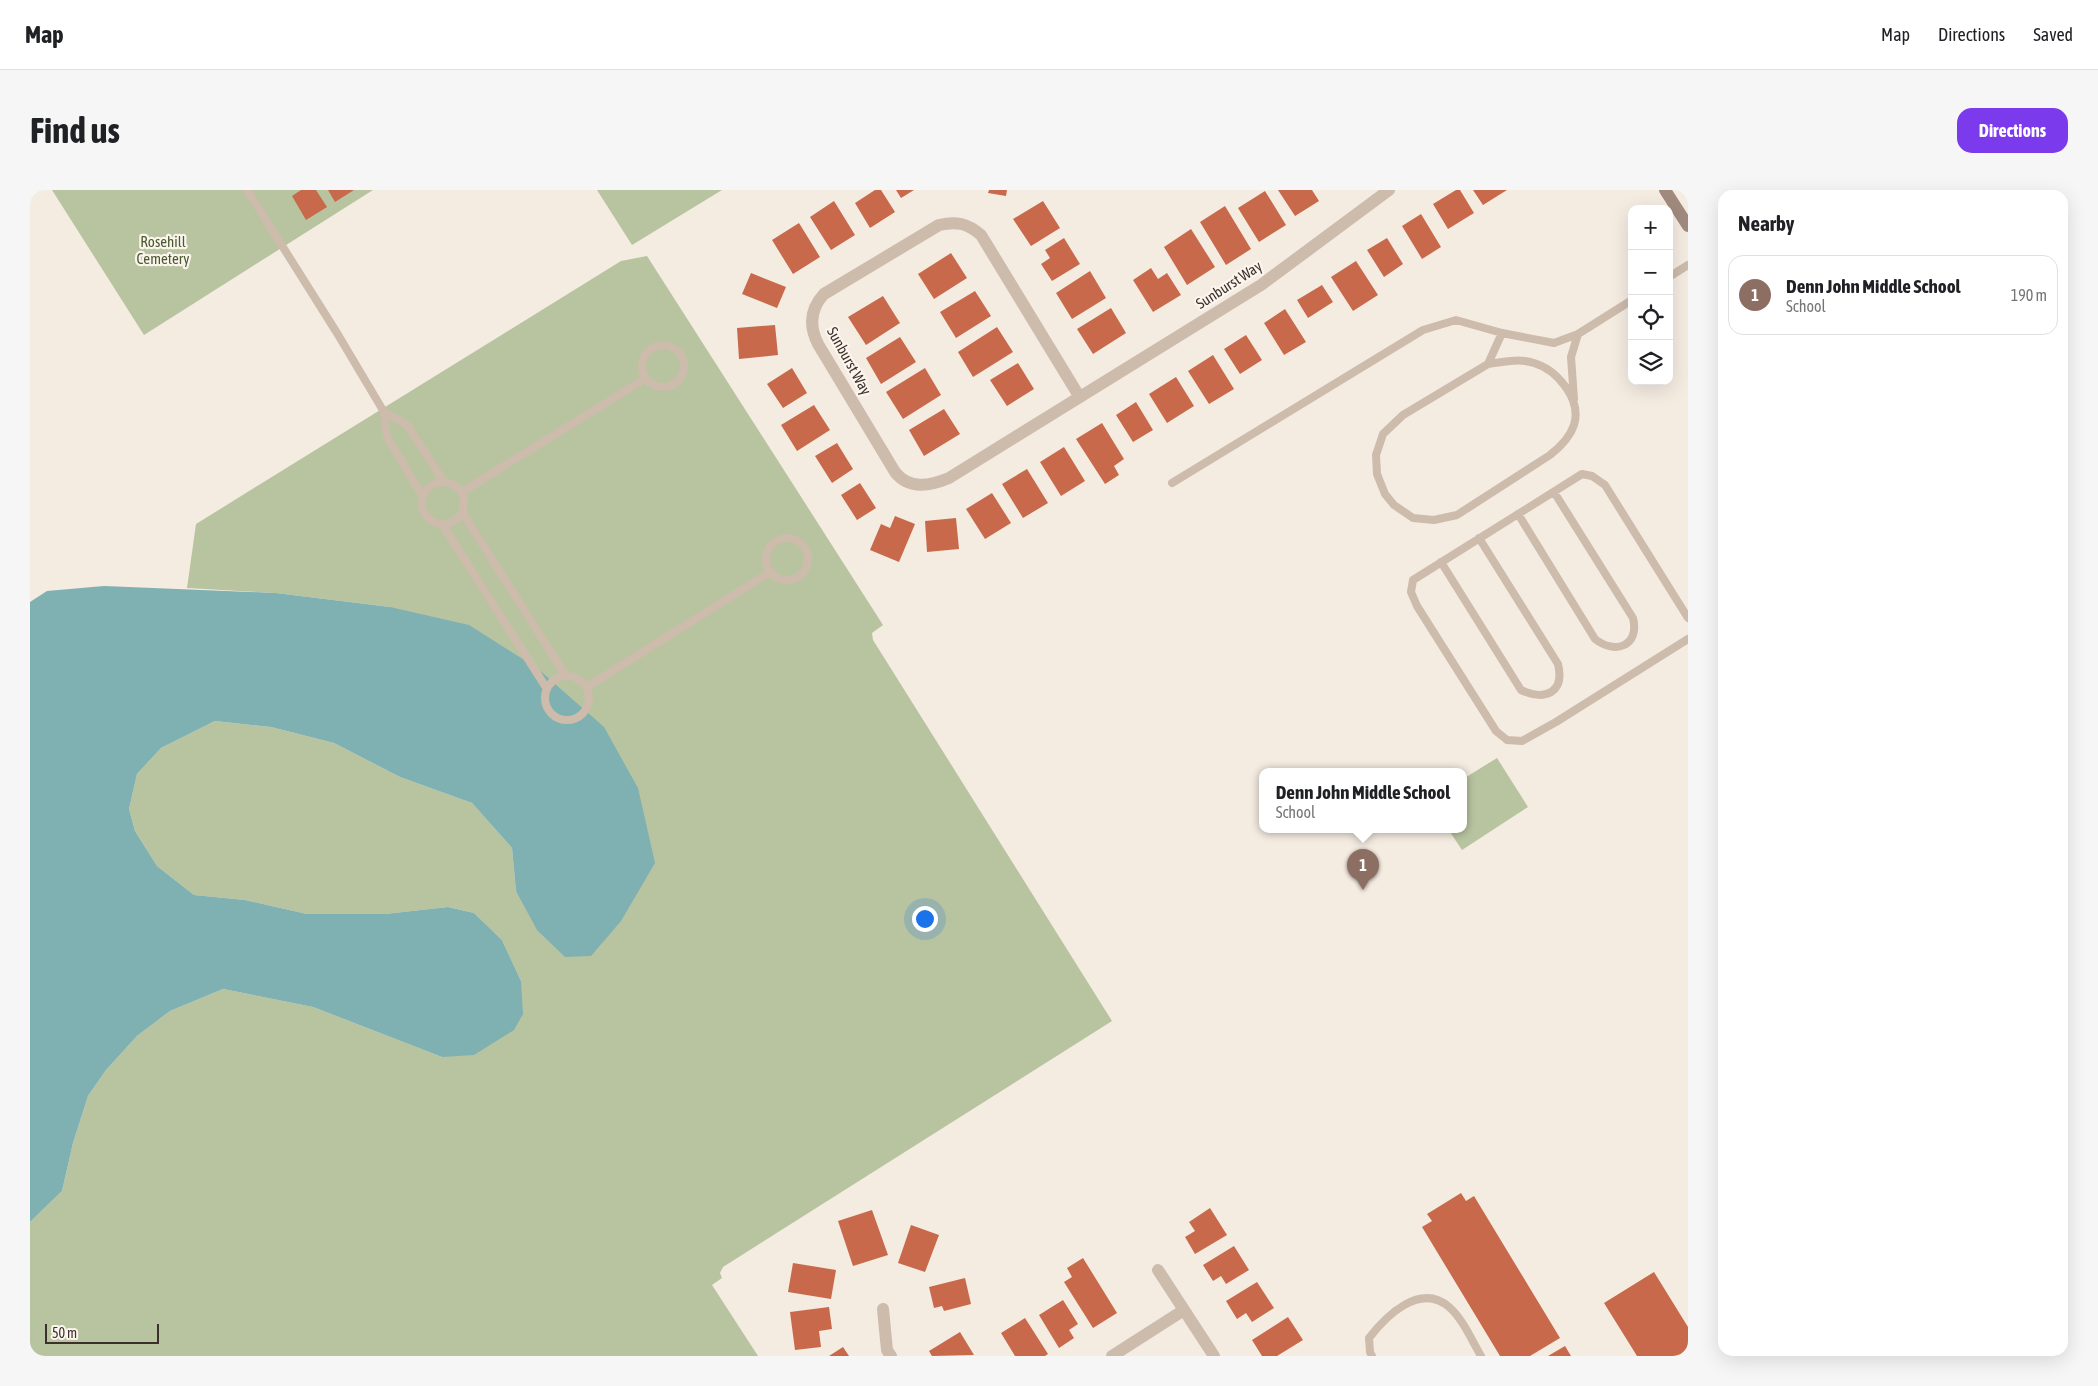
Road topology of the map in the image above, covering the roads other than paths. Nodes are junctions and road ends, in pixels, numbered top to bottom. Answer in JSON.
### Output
{"nodes":[{"id":1,"x":247,"y":190,"type":"edge"},
{"id":2,"x":1389,"y":190,"type":"edge"},
{"id":3,"x":1665,"y":190,"type":"edge"},
{"id":4,"x":1688,"y":226,"type":"edge"},
{"id":5,"x":1688,"y":265,"type":"edge"},
{"id":6,"x":1673,"y":274,"type":"edge"},
{"id":7,"x":1628,"y":303,"type":"edge"},
{"id":8,"x":1502,"y":333,"type":"junction"},
{"id":9,"x":1578,"y":334,"type":"junction"},
{"id":10,"x":1488,"y":364,"type":"junction"},
{"id":11,"x":646,"y":378,"type":"junction"},
{"id":12,"x":1079,"y":396,"type":"junction"},
{"id":13,"x":1574,"y":404,"type":"junction"},
{"id":14,"x":384,"y":412,"type":"junction"},
{"id":15,"x":444,"y":482,"type":"junction"},
{"id":16,"x":1172,"y":483,"type":"dead end"},
{"id":17,"x":462,"y":492,"type":"junction"},
{"id":18,"x":1554,"y":492,"type":"junction"},
{"id":19,"x":423,"y":497,"type":"junction"},
{"id":20,"x":462,"y":512,"type":"junction"},
{"id":21,"x":1518,"y":514,"type":"junction"},
{"id":22,"x":442,"y":524,"type":"junction"},
{"id":23,"x":1479,"y":538,"type":"junction"},
{"id":24,"x":1441,"y":562,"type":"junction"},
{"id":25,"x":770,"y":572,"type":"junction"},
{"id":26,"x":1688,"y":618,"type":"edge"},
{"id":27,"x":1688,"y":639,"type":"edge"},
{"id":28,"x":566,"y":676,"type":"junction"},
{"id":29,"x":587,"y":687,"type":"junction"},
{"id":30,"x":547,"y":689,"type":"junction"},
{"id":31,"x":1158,"y":1270,"type":"dead end"},
{"id":32,"x":883,"y":1309,"type":"dead end"},
{"id":33,"x":1184,"y":1310,"type":"junction"},
{"id":34,"x":891,"y":1356,"type":"edge"},
{"id":35,"x":1112,"y":1356,"type":"edge"},
{"id":36,"x":1214,"y":1356,"type":"edge"},
{"id":37,"x":1372,"y":1356,"type":"edge"},
{"id":38,"x":1481,"y":1356,"type":"edge"}],
"edges":[{"from":1,"to":14,"type":"lane"},
{"from":2,"to":12,"type":"street","name":"Sunburst Way"},
{"from":3,"to":4,"type":"street"},
{"from":5,"to":6,"type":"lane"},
{"from":7,"to":9,"type":"lane"},
{"from":8,"to":9,"type":"lane"},
{"from":8,"to":10,"type":"lane"},
{"from":8,"to":16,"type":"lane"},
{"from":9,"to":13,"type":"lane"},
{"from":10,"to":13,"type":"lane"},
{"from":10,"to":13,"type":"lane"},
{"from":11,"to":11,"type":"lane"},
{"from":11,"to":17,"type":"lane"},
{"from":12,"to":12,"type":"street","name":"Sunburst Way"},
{"from":14,"to":15,"type":"lane"},
{"from":14,"to":19,"type":"lane"},
{"from":15,"to":17,"type":"lane"},
{"from":15,"to":19,"type":"lane"},
{"from":17,"to":20,"type":"lane"},
{"from":18,"to":21,"type":"lane"},
{"from":18,"to":21,"type":"lane"},
{"from":18,"to":26,"type":"lane"},
{"from":19,"to":22,"type":"lane"},
{"from":20,"to":22,"type":"lane"},
{"from":20,"to":28,"type":"lane"},
{"from":21,"to":23,"type":"lane"},
{"from":22,"to":30,"type":"lane"},
{"from":23,"to":24,"type":"lane"},
{"from":23,"to":24,"type":"lane"},
{"from":24,"to":27,"type":"lane"},
{"from":25,"to":25,"type":"lane"},
{"from":25,"to":29,"type":"lane"},
{"from":28,"to":29,"type":"lane"},
{"from":28,"to":30,"type":"lane"},
{"from":29,"to":30,"type":"lane"},
{"from":31,"to":33,"type":"street"},
{"from":32,"to":34,"type":"street"},
{"from":33,"to":35,"type":"street"},
{"from":33,"to":36,"type":"street"},
{"from":37,"to":38,"type":"lane"}]}
